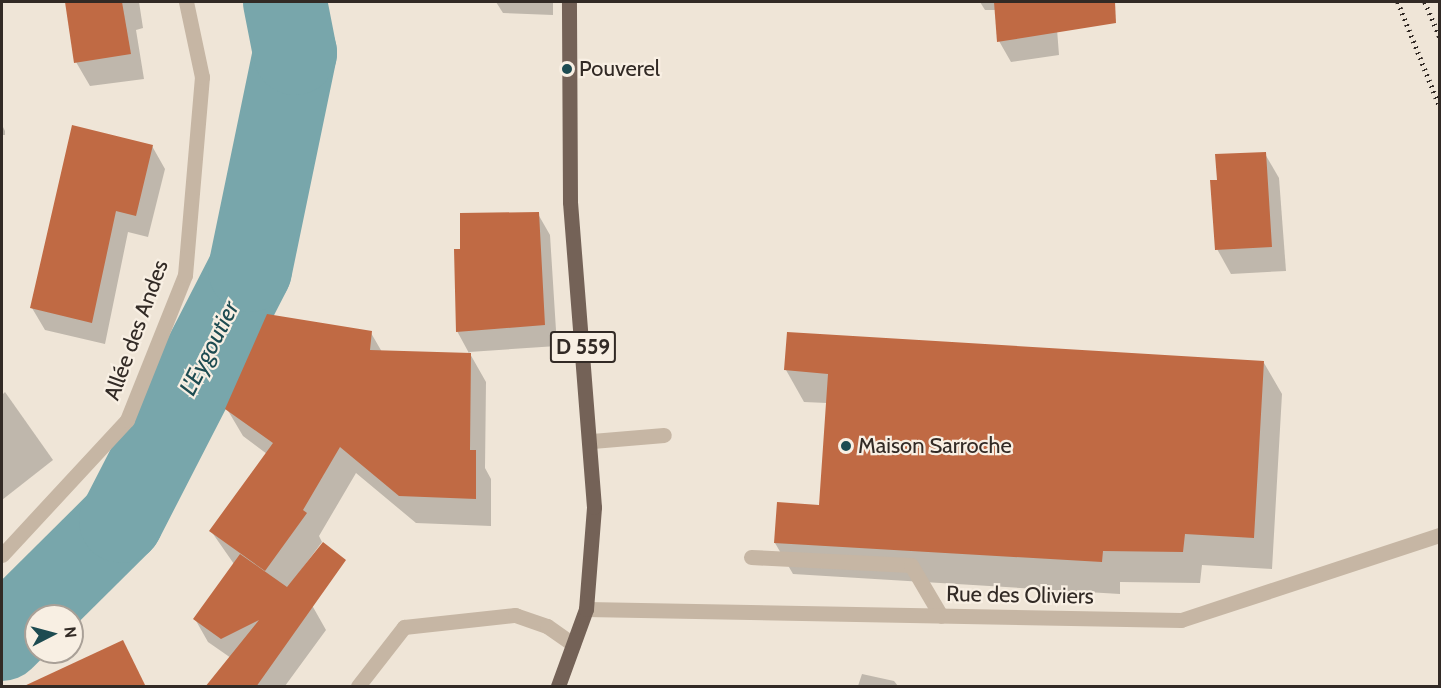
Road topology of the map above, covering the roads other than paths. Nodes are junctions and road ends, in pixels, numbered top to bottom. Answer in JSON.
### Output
{"nodes":[{"id":1,"x":186,"y":2,"type":"edge"},
{"id":2,"x":569,"y":2,"type":"edge"},
{"id":3,"x":664,"y":435,"type":"dead end"},
{"id":4,"x":592,"y":441,"type":"junction"},
{"id":5,"x":1440,"y":535,"type":"edge"},
{"id":6,"x":2,"y":555,"type":"edge"},
{"id":7,"x":751,"y":557,"type":"dead end"},
{"id":8,"x":586,"y":609,"type":"junction"},
{"id":9,"x":941,"y":616,"type":"junction"},
{"id":10,"x":573,"y":644,"type":"junction"},
{"id":11,"x":358,"y":687,"type":"edge"},
{"id":12,"x":558,"y":687,"type":"edge"}],
"edges":[{"from":1,"to":6,"type":"street","name":"Allée des Andes"},
{"from":2,"to":4,"type":"main road","number":"D 559"},
{"from":3,"to":4,"type":"street"},
{"from":4,"to":8,"type":"main road","number":"D 559"},
{"from":5,"to":9,"type":"street","name":"Rue des Oliviers"},
{"from":7,"to":9,"type":"street"},
{"from":8,"to":9,"type":"street","name":"Rue des Oliviers"},
{"from":8,"to":10,"type":"main road","number":"D 559"},
{"from":10,"to":11,"type":"street"},
{"from":10,"to":12,"type":"main road","number":"D 559"}]}
